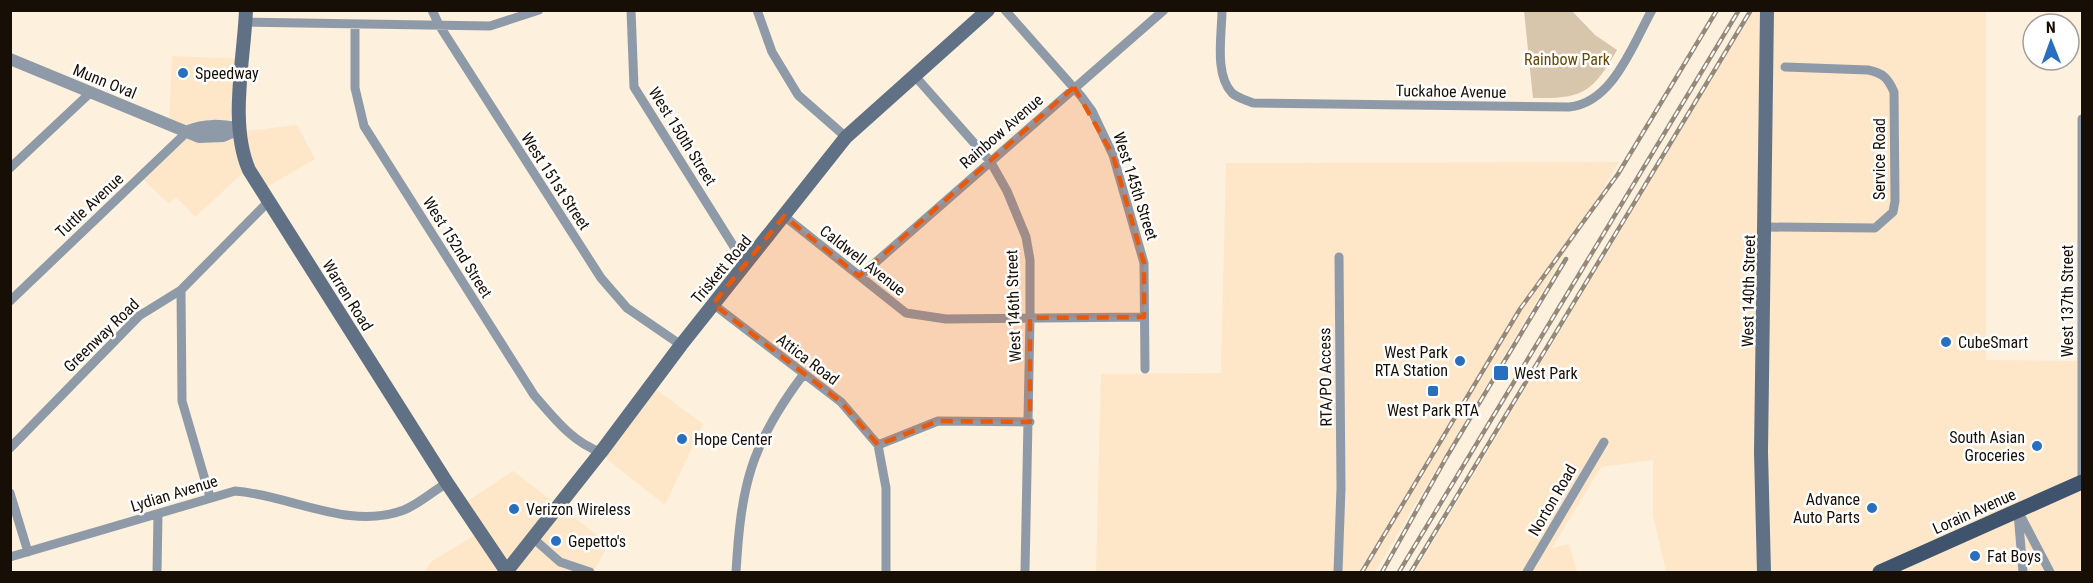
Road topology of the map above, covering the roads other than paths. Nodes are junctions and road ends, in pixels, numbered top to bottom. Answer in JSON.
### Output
{"nodes":[{"id":1,"x":432,"y":10,"type":"edge"},
{"id":2,"x":539,"y":10,"type":"edge"},
{"id":3,"x":631,"y":10,"type":"edge"},
{"id":4,"x":757,"y":10,"type":"edge"},
{"id":5,"x":988,"y":10,"type":"edge"},
{"id":6,"x":1005,"y":10,"type":"edge"},
{"id":7,"x":1164,"y":10,"type":"edge"},
{"id":8,"x":1222,"y":10,"type":"edge"},
{"id":9,"x":1652,"y":10,"type":"edge"},
{"id":10,"x":1767,"y":10,"type":"edge"},
{"id":11,"x":245,"y":16,"type":"edge"},
{"id":12,"x":355,"y":24,"type":"junction"},
{"id":13,"x":439,"y":25,"type":"junction"},
{"id":14,"x":10,"y":59,"type":"edge"},
{"id":15,"x":1785,"y":67,"type":"dead end"},
{"id":16,"x":915,"y":75,"type":"junction"},
{"id":17,"x":1074,"y":87,"type":"junction"},
{"id":18,"x":90,"y":93,"type":"junction"},
{"id":19,"x":2082,"y":119,"type":"edge"},
{"id":20,"x":239,"y":129,"type":"junction"},
{"id":21,"x":188,"y":131,"type":"junction"},
{"id":22,"x":846,"y":137,"type":"junction"},
{"id":23,"x":990,"y":161,"type":"junction"},
{"id":24,"x":10,"y":168,"type":"edge"},
{"id":25,"x":269,"y":201,"type":"junction"},
{"id":26,"x":784,"y":216,"type":"junction"},
{"id":27,"x":1766,"y":227,"type":"junction"},
{"id":28,"x":1339,"y":257,"type":"dead end"},
{"id":29,"x":746,"y":266,"type":"junction"},
{"id":30,"x":860,"y":276,"type":"junction"},
{"id":31,"x":181,"y":290,"type":"junction"},
{"id":32,"x":10,"y":301,"type":"edge"},
{"id":33,"x":713,"y":304,"type":"junction"},
{"id":34,"x":1144,"y":317,"type":"junction"},
{"id":35,"x":1030,"y":318,"type":"junction"},
{"id":36,"x":681,"y":345,"type":"junction"},
{"id":37,"x":1145,"y":369,"type":"dead end"},
{"id":38,"x":803,"y":375,"type":"junction"},
{"id":39,"x":1030,"y":422,"type":"junction"},
{"id":40,"x":1604,"y":442,"type":"dead end"},
{"id":41,"x":878,"y":445,"type":"junction"},
{"id":42,"x":10,"y":448,"type":"edge"},
{"id":43,"x":601,"y":452,"type":"junction"},
{"id":44,"x":447,"y":483,"type":"junction"},
{"id":45,"x":2082,"y":483,"type":"edge"},
{"id":46,"x":10,"y":493,"type":"edge"},
{"id":47,"x":210,"y":496,"type":"junction"},
{"id":48,"x":2018,"y":511,"type":"junction"},
{"id":49,"x":158,"y":514,"type":"junction"},
{"id":50,"x":534,"y":539,"type":"junction"},
{"id":51,"x":28,"y":552,"type":"junction"},
{"id":52,"x":10,"y":557,"type":"edge"},
{"id":53,"x":1899,"y":568,"type":"edge"},
{"id":54,"x":507,"y":572,"type":"edge"},
{"id":55,"x":158,"y":573,"type":"edge"},
{"id":56,"x":590,"y":573,"type":"edge"},
{"id":57,"x":736,"y":573,"type":"edge"},
{"id":58,"x":886,"y":573,"type":"edge"},
{"id":59,"x":1025,"y":573,"type":"edge"},
{"id":60,"x":1338,"y":573,"type":"edge"},
{"id":61,"x":1527,"y":573,"type":"edge"},
{"id":62,"x":1764,"y":573,"type":"edge"},
{"id":63,"x":1880,"y":573,"type":"edge"},
{"id":64,"x":2023,"y":573,"type":"edge"},
{"id":65,"x":2050,"y":573,"type":"edge"}],
"edges":[{"from":1,"to":13,"type":"street","name":"West 151st Street"},
{"from":2,"to":13,"type":"street"},
{"from":3,"to":29,"type":"street","name":"West 150th Street"},
{"from":4,"to":22,"type":"street"},
{"from":5,"to":16,"type":"main road","name":"Triskett Road"},
{"from":6,"to":17,"type":"street","name":"West 145th Street"},
{"from":7,"to":17,"type":"street","name":"Rainbow Avenue"},
{"from":8,"to":9,"type":"street","name":"Tuckahoe Avenue"},
{"from":10,"to":27,"type":"main road","name":"West 140th Street"},
{"from":11,"to":12,"type":"street"},
{"from":11,"to":20,"type":"main road","name":"Warren Road"},
{"from":12,"to":13,"type":"street"},
{"from":12,"to":43,"type":"street","name":"West 152nd Street"},
{"from":13,"to":36,"type":"street","name":"West 151st Street"},
{"from":14,"to":18,"type":"street","name":"Munn Oval"},
{"from":15,"to":27,"type":"street","name":"Service Road"},
{"from":16,"to":22,"type":"main road","name":"Triskett Road"},
{"from":16,"to":23,"type":"street","name":"West 146th Street"},
{"from":17,"to":23,"type":"street","name":"Rainbow Avenue"},
{"from":17,"to":34,"type":"street","name":"West 145th Street"},
{"from":18,"to":21,"type":"street","name":"Munn Oval"},
{"from":18,"to":24,"type":"street"},
{"from":19,"to":45,"type":"street","name":"West 137th Street"},
{"from":20,"to":21,"type":"street","name":"Munn Oval"},
{"from":20,"to":25,"type":"main road","name":"Warren Road"},
{"from":21,"to":32,"type":"street","name":"Tuttle Avenue"},
{"from":22,"to":26,"type":"main road","name":"Triskett Road"},
{"from":23,"to":30,"type":"street","name":"Rainbow Avenue"},
{"from":23,"to":35,"type":"street","name":"West 146th Street"},
{"from":25,"to":31,"type":"street","name":"Greenway Road"},
{"from":25,"to":44,"type":"main road","name":"Warren Road"},
{"from":26,"to":29,"type":"main road","name":"Triskett Road"},
{"from":26,"to":30,"type":"street","name":"Caldwell Avenue"},
{"from":27,"to":62,"type":"main road","name":"West 140th Street"},
{"from":28,"to":60,"type":"street","name":"RTA/PO Access"},
{"from":29,"to":33,"type":"main road","name":"Triskett Road"},
{"from":30,"to":35,"type":"street","name":"Caldwell Avenue"},
{"from":31,"to":42,"type":"street","name":"Greenway Road"},
{"from":31,"to":47,"type":"street"},
{"from":33,"to":36,"type":"main road","name":"Triskett Road"},
{"from":33,"to":38,"type":"street","name":"Attica Road"},
{"from":34,"to":35,"type":"street","name":"Caldwell Avenue"},
{"from":34,"to":37,"type":"street","name":"West 145th Street"},
{"from":35,"to":39,"type":"street","name":"West 146th Street"},
{"from":36,"to":43,"type":"main road","name":"Triskett Road"},
{"from":38,"to":41,"type":"street","name":"Attica Road"},
{"from":38,"to":57,"type":"street"},
{"from":39,"to":41,"type":"street"},
{"from":39,"to":59,"type":"street","name":"West 146th Street"},
{"from":40,"to":61,"type":"street","name":"Norton Road"},
{"from":41,"to":58,"type":"street"},
{"from":43,"to":50,"type":"main road","name":"Triskett Road"},
{"from":44,"to":47,"type":"street","name":"Lydian Avenue"},
{"from":44,"to":54,"type":"main road","name":"Warren Road"},
{"from":45,"to":48,"type":"main road","name":"Lorain Avenue"},
{"from":46,"to":51,"type":"street"},
{"from":47,"to":49,"type":"street","name":"Lydian Avenue"},
{"from":48,"to":53,"type":"main road","name":"Lorain Avenue"},
{"from":48,"to":64,"type":"street"},
{"from":48,"to":65,"type":"street"},
{"from":49,"to":51,"type":"street","name":"Lydian Avenue"},
{"from":49,"to":55,"type":"street"},
{"from":50,"to":54,"type":"main road","name":"Triskett Road"},
{"from":50,"to":56,"type":"street"},
{"from":51,"to":52,"type":"street","name":"Lydian Avenue"},
{"from":53,"to":63,"type":"main road","name":"Lorain Avenue"}]}
